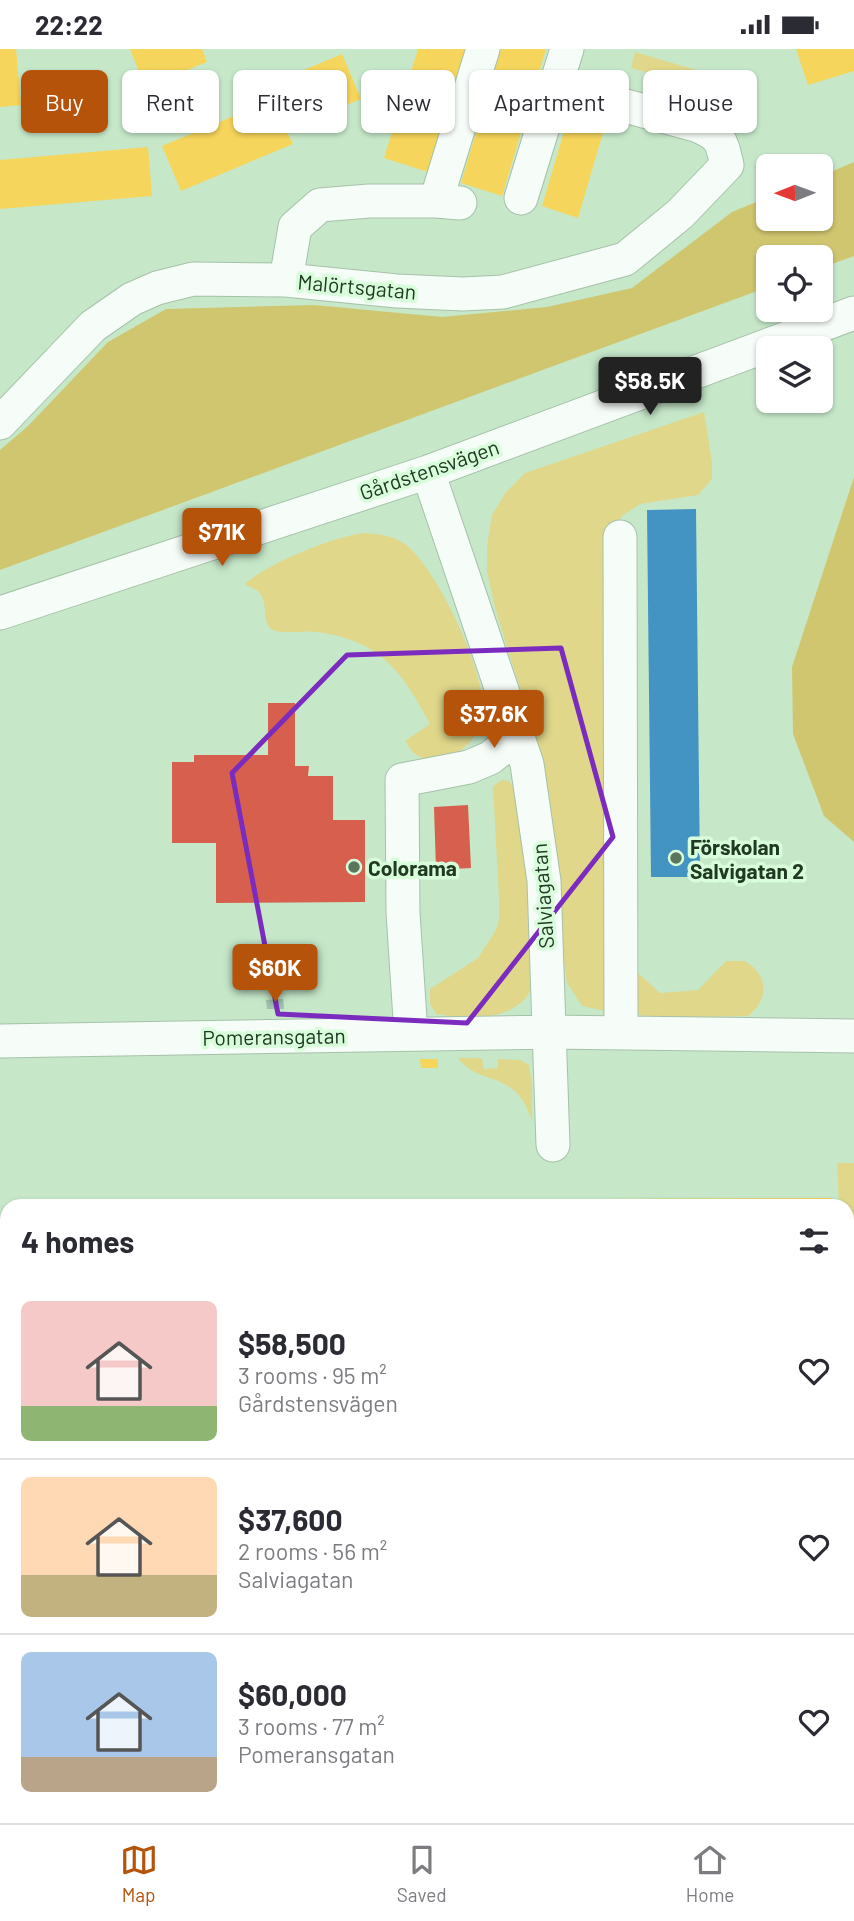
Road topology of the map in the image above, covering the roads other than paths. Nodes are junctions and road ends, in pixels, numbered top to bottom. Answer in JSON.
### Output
{"nodes":[{"id":1,"x":483,"y":49,"type":"edge"},
{"id":2,"x":567,"y":49,"type":"edge"},
{"id":3,"x":560,"y":70,"type":"edge"},
{"id":4,"x":629,"y":107,"type":"edge"},
{"id":5,"x":541,"y":133,"type":"edge"},
{"id":6,"x":521,"y":198,"type":"dead end"},
{"id":7,"x":286,"y":280,"type":"junction"},
{"id":8,"x":854,"y":313,"type":"edge"},
{"id":9,"x":0,"y":423,"type":"edge"},
{"id":10,"x":428,"y":472,"type":"junction"},
{"id":11,"x":620,"y":537,"type":"dead end"},
{"id":12,"x":0,"y":613,"type":"edge"},
{"id":13,"x":518,"y":736,"type":"junction"},
{"id":14,"x":548,"y":1032,"type":"junction"},
{"id":15,"x":621,"y":1033,"type":"junction"},
{"id":16,"x":411,"y":1034,"type":"junction"},
{"id":17,"x":854,"y":1036,"type":"edge"},
{"id":18,"x":0,"y":1041,"type":"edge"},
{"id":19,"x":553,"y":1145,"type":"dead end"}],
"edges":[{"from":1,"to":7,"type":"street"},
{"from":2,"to":3,"type":"street"},
{"from":4,"to":7,"type":"street","name":"Malörtsgatan"},
{"from":5,"to":6,"type":"street"},
{"from":7,"to":9,"type":"street","name":"Malörtsgatan"},
{"from":8,"to":10,"type":"street","name":"Gårdstensvägen"},
{"from":10,"to":12,"type":"street","name":"Gårdstensvägen"},
{"from":10,"to":13,"type":"street","name":"Salviagatan"},
{"from":11,"to":15,"type":"street"},
{"from":13,"to":14,"type":"street","name":"Salviagatan"},
{"from":13,"to":16,"type":"street"},
{"from":14,"to":15,"type":"street"},
{"from":14,"to":16,"type":"street","name":"Pomeransgatan"},
{"from":14,"to":19,"type":"street","name":"Salviagatan"},
{"from":15,"to":17,"type":"street"},
{"from":16,"to":18,"type":"street","name":"Pomeransgatan"}]}
